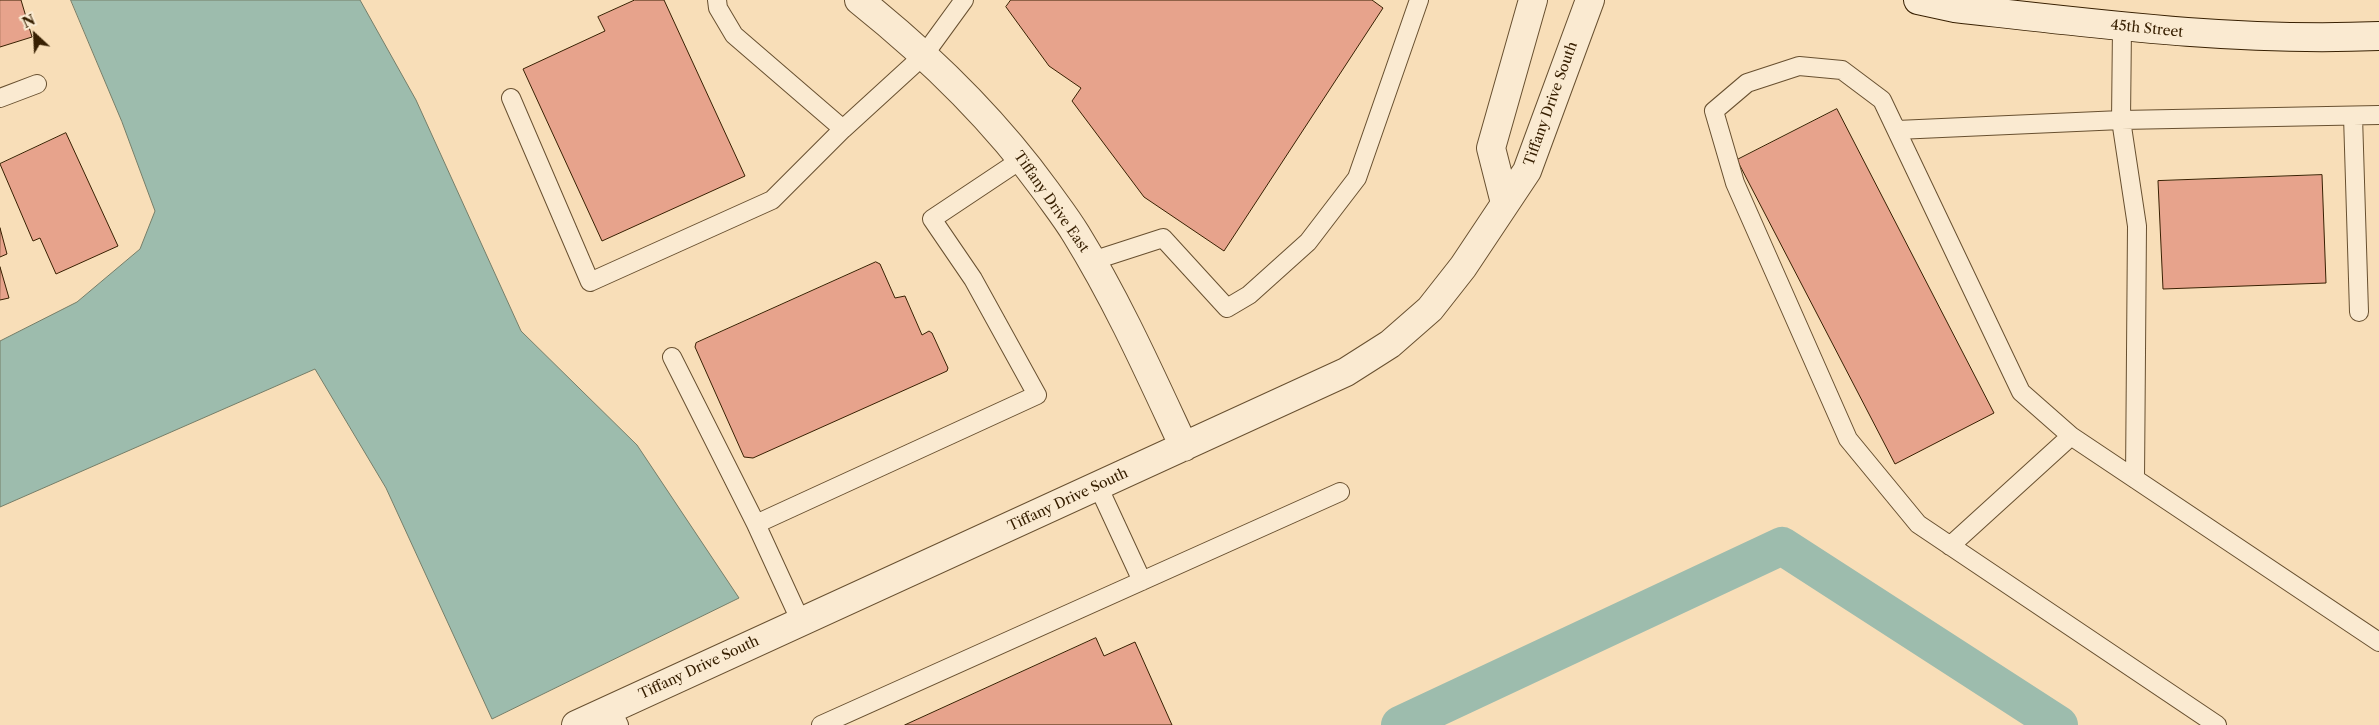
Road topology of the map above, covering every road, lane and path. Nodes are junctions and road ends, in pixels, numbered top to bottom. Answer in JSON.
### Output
{"nodes":[{"id":1,"x":717,"y":0,"type":"edge"},
{"id":2,"x":859,"y":0,"type":"edge"},
{"id":3,"x":964,"y":0,"type":"edge"},
{"id":4,"x":1419,"y":0,"type":"edge"},
{"id":5,"x":1533,"y":0,"type":"edge"},
{"id":6,"x":1590,"y":0,"type":"edge"},
{"id":7,"x":1918,"y":0,"type":"edge"},
{"id":8,"x":2122,"y":27,"type":"junction"},
{"id":9,"x":2379,"y":36,"type":"edge"},
{"id":10,"x":924,"y":55,"type":"junction"},
{"id":11,"x":37,"y":84,"type":"dead end"},
{"id":12,"x":0,"y":98,"type":"edge"},
{"id":13,"x":511,"y":98,"type":"dead end"},
{"id":14,"x":2379,"y":115,"type":"edge"},
{"id":15,"x":2353,"y":116,"type":"junction"},
{"id":16,"x":2121,"y":120,"type":"junction"},
{"id":17,"x":843,"y":129,"type":"junction"},
{"id":18,"x":1897,"y":130,"type":"junction"},
{"id":19,"x":1022,"y":159,"type":"junction"},
{"id":20,"x":1505,"y":203,"type":"junction"},
{"id":21,"x":1092,"y":261,"type":"junction"},
{"id":22,"x":2359,"y":312,"type":"dead end"},
{"id":23,"x":672,"y":357,"type":"dead end"},
{"id":24,"x":2071,"y":436,"type":"junction"},
{"id":25,"x":1184,"y":446,"type":"junction"},
{"id":26,"x":2135,"y":479,"type":"junction"},
{"id":27,"x":1098,"y":486,"type":"junction"},
{"id":28,"x":1340,"y":492,"type":"dead end"},
{"id":29,"x":756,"y":524,"type":"junction"},
{"id":30,"x":1950,"y":546,"type":"junction"},
{"id":31,"x":1142,"y":581,"type":"junction"},
{"id":32,"x":801,"y":622,"type":"junction"},
{"id":33,"x":2379,"y":642,"type":"edge"},
{"id":34,"x":615,"y":717,"type":"edge"},
{"id":35,"x":576,"y":725,"type":"edge"},
{"id":36,"x":821,"y":725,"type":"edge"},
{"id":37,"x":2217,"y":725,"type":"edge"}],
"edges":[{"from":1,"to":17,"type":"lane"},
{"from":2,"to":10,"type":"street","name":"Tiffany Drive East"},
{"from":3,"to":10,"type":"lane"},
{"from":4,"to":21,"type":"lane"},
{"from":5,"to":20,"type":"street"},
{"from":6,"to":20,"type":"street","name":"Tiffany Drive South"},
{"from":7,"to":8,"type":"street","name":"45th Street"},
{"from":8,"to":9,"type":"street","name":"45th Street"},
{"from":8,"to":16,"type":"lane"},
{"from":10,"to":17,"type":"lane"},
{"from":10,"to":19,"type":"street","name":"Tiffany Drive East"},
{"from":11,"to":12,"type":"lane"},
{"from":13,"to":17,"type":"lane"},
{"from":14,"to":15,"type":"lane"},
{"from":15,"to":16,"type":"lane"},
{"from":15,"to":22,"type":"lane"},
{"from":16,"to":18,"type":"lane"},
{"from":16,"to":26,"type":"lane"},
{"from":18,"to":24,"type":"lane"},
{"from":18,"to":30,"type":"lane"},
{"from":19,"to":21,"type":"street","name":"Tiffany Drive East"},
{"from":19,"to":29,"type":"lane"},
{"from":20,"to":25,"type":"street","name":"Tiffany Drive South"},
{"from":21,"to":25,"type":"street","name":"Tiffany Drive East"},
{"from":23,"to":29,"type":"lane"},
{"from":24,"to":26,"type":"lane"},
{"from":24,"to":30,"type":"lane"},
{"from":25,"to":27,"type":"street","name":"Tiffany Drive South"},
{"from":26,"to":33,"type":"lane"},
{"from":27,"to":31,"type":"lane"},
{"from":27,"to":32,"type":"street","name":"Tiffany Drive South"},
{"from":28,"to":31,"type":"lane"},
{"from":29,"to":32,"type":"lane"},
{"from":30,"to":37,"type":"lane"},
{"from":31,"to":36,"type":"lane"},
{"from":32,"to":34,"type":"street","name":"Tiffany Drive South"},
{"from":34,"to":35,"type":"street","name":"Tiffany Drive South"}]}
